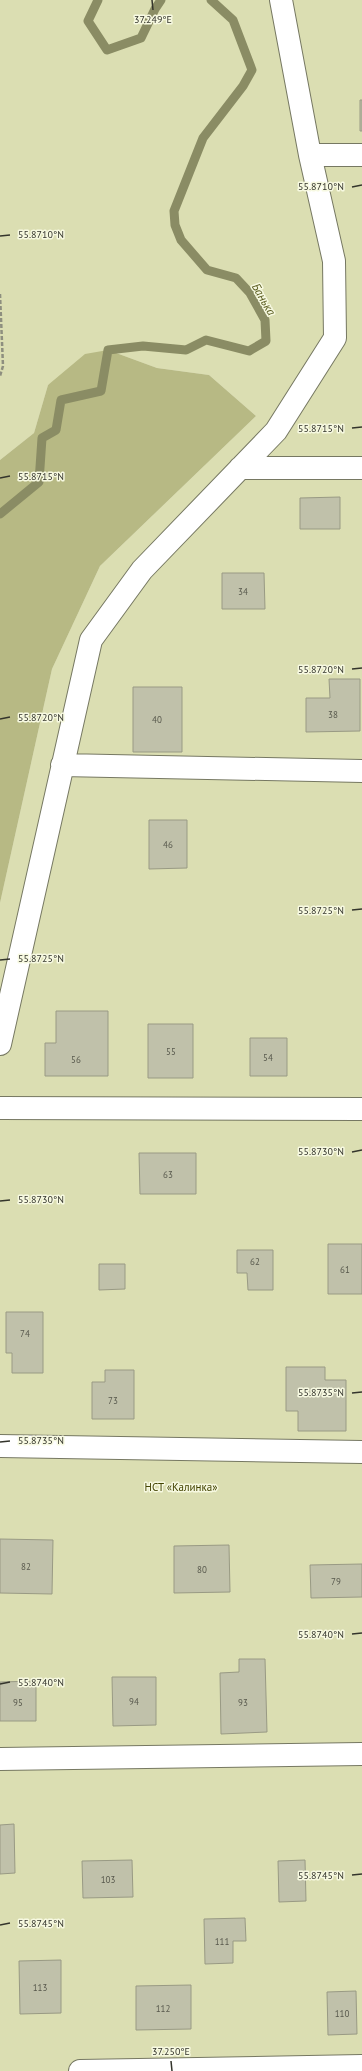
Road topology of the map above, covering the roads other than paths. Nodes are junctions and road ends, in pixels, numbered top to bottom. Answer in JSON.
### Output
{"nodes":[{"id":1,"x":281,"y":0,"type":"edge"},
{"id":2,"x":310,"y":155,"type":"junction"},
{"id":3,"x":362,"y":155,"type":"edge"},
{"id":4,"x":240,"y":468,"type":"junction"},
{"id":5,"x":362,"y":468,"type":"edge"},
{"id":6,"x":62,"y":765,"type":"junction"},
{"id":7,"x":362,"y":771,"type":"edge"},
{"id":8,"x":0,"y":1044,"type":"edge"},
{"id":9,"x":0,"y":1108,"type":"edge"},
{"id":10,"x":362,"y":1109,"type":"edge"},
{"id":11,"x":0,"y":1446,"type":"edge"},
{"id":12,"x":362,"y":1452,"type":"edge"},
{"id":13,"x":362,"y":1754,"type":"edge"},
{"id":14,"x":0,"y":1759,"type":"edge"},
{"id":15,"x":362,"y":2066,"type":"edge"},
{"id":16,"x":80,"y":2071,"type":"edge"}],
"edges":[{"from":1,"to":2,"type":"lane"},
{"from":2,"to":3,"type":"lane"},
{"from":2,"to":4,"type":"lane"},
{"from":4,"to":5,"type":"lane"},
{"from":4,"to":6,"type":"lane"},
{"from":6,"to":7,"type":"lane"},
{"from":6,"to":8,"type":"lane"},
{"from":9,"to":10,"type":"lane"},
{"from":11,"to":12,"type":"lane"},
{"from":13,"to":14,"type":"lane"},
{"from":15,"to":16,"type":"lane"}]}
